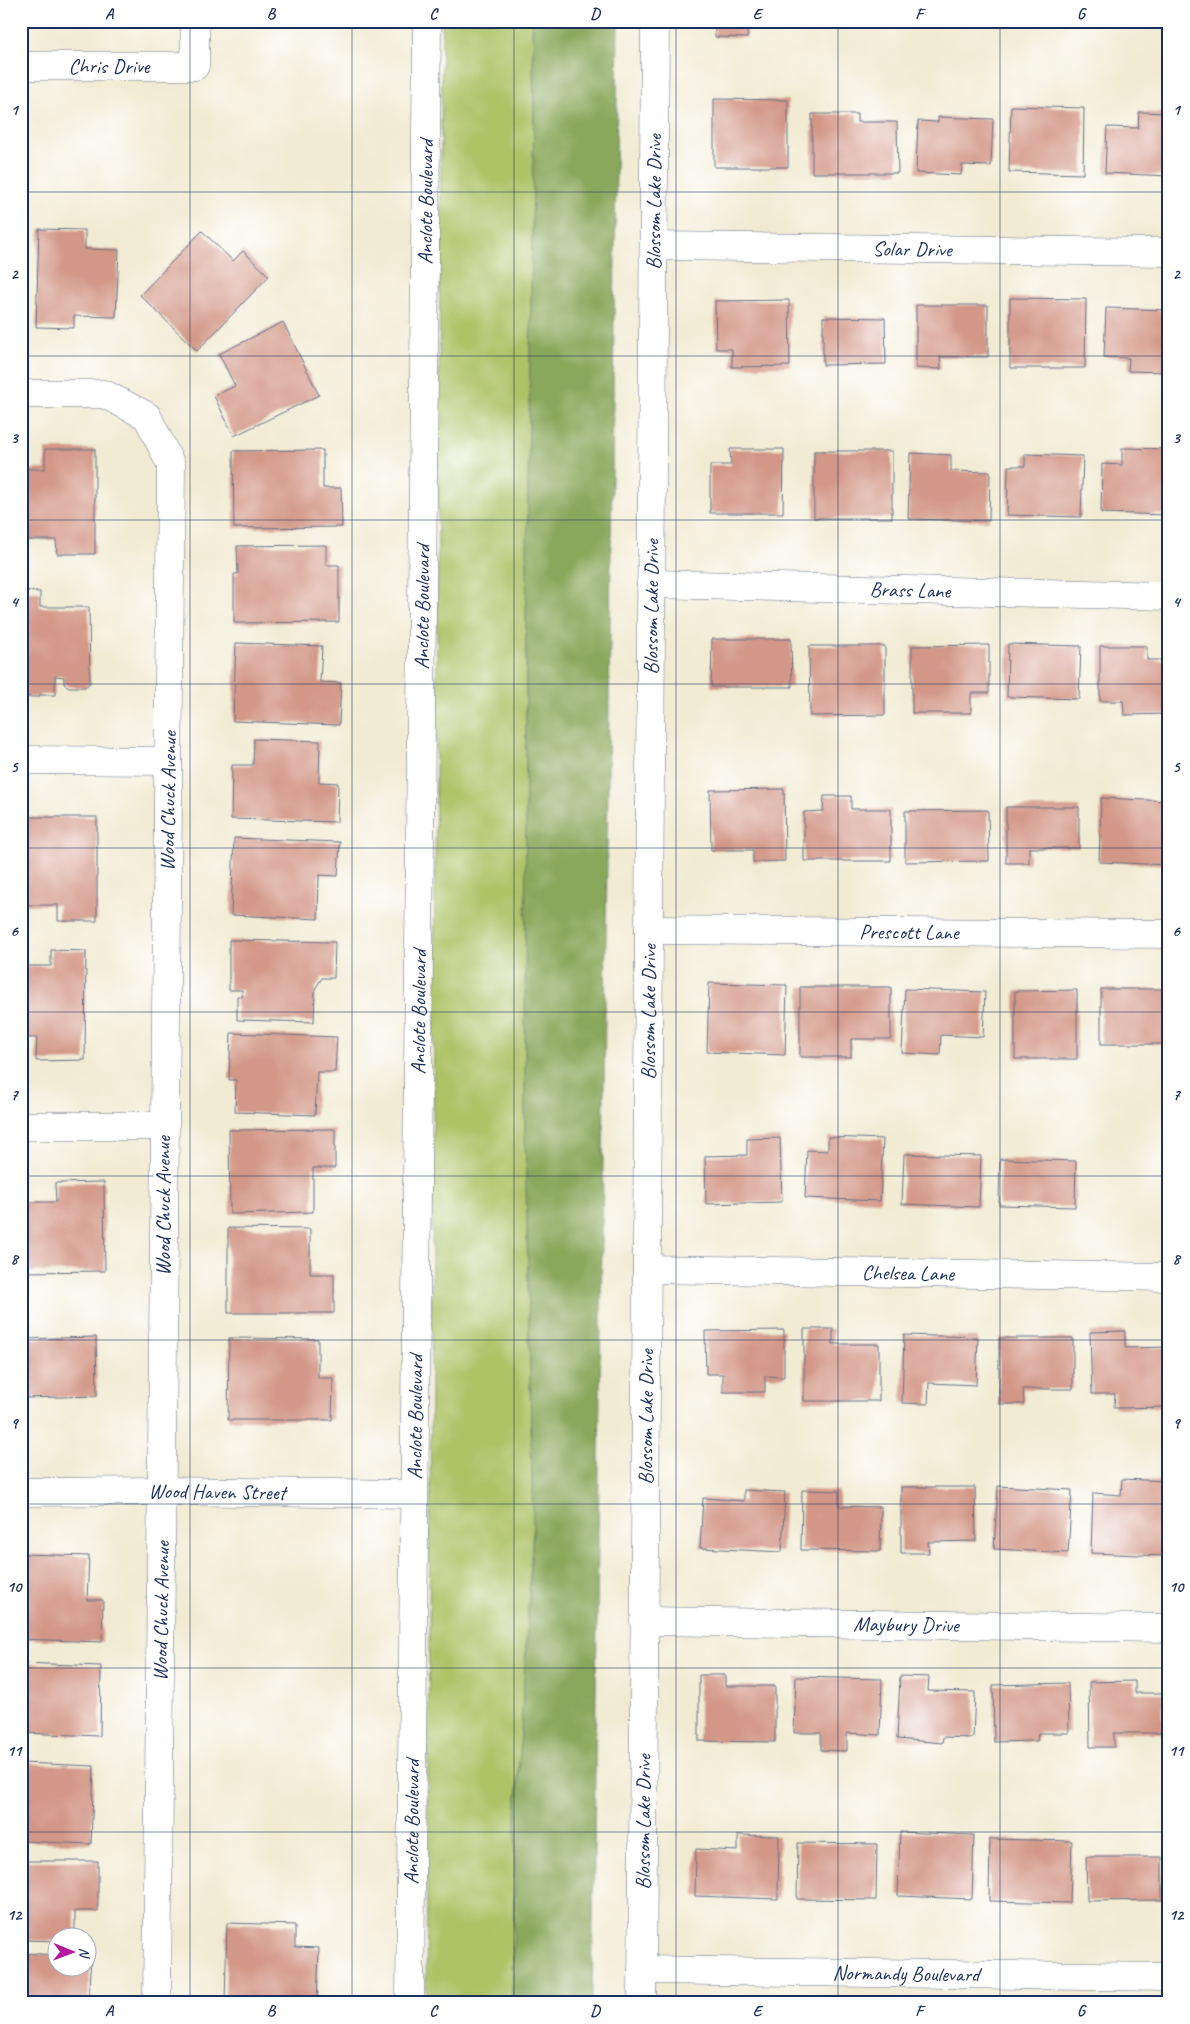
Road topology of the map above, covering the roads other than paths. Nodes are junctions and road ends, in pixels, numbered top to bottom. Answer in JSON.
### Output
{"nodes":[{"id":1,"x":195,"y":21,"type":"edge"},
{"id":2,"x":427,"y":21,"type":"edge"},
{"id":3,"x":655,"y":21,"type":"edge"},
{"id":4,"x":21,"y":66,"type":"edge"},
{"id":5,"x":654,"y":246,"type":"junction"},
{"id":6,"x":1169,"y":252,"type":"edge"},
{"id":7,"x":21,"y":394,"type":"edge"},
{"id":8,"x":651,"y":584,"type":"junction"},
{"id":9,"x":1169,"y":596,"type":"edge"},
{"id":10,"x":21,"y":760,"type":"edge"},
{"id":11,"x":168,"y":761,"type":"junction"},
{"id":12,"x":649,"y":930,"type":"junction"},
{"id":13,"x":1169,"y":934,"type":"edge"},
{"id":14,"x":21,"y":1126,"type":"edge"},
{"id":15,"x":164,"y":1126,"type":"junction"},
{"id":16,"x":647,"y":1269,"type":"junction"},
{"id":17,"x":1169,"y":1277,"type":"edge"},
{"id":18,"x":162,"y":1491,"type":"junction"},
{"id":19,"x":21,"y":1492,"type":"edge"},
{"id":20,"x":414,"y":1494,"type":"junction"},
{"id":21,"x":644,"y":1620,"type":"junction"},
{"id":22,"x":1169,"y":1628,"type":"edge"},
{"id":23,"x":642,"y":1970,"type":"junction"},
{"id":24,"x":1169,"y":1977,"type":"edge"},
{"id":25,"x":157,"y":2003,"type":"edge"},
{"id":26,"x":410,"y":2003,"type":"edge"},
{"id":27,"x":642,"y":2003,"type":"edge"}],
"edges":[{"from":1,"to":4,"type":"street","name":"Chris Drive"},
{"from":2,"to":20,"type":"street","name":"Anclote Boulevard"},
{"from":3,"to":5,"type":"street","name":"Blossom Lake Drive"},
{"from":5,"to":6,"type":"street","name":"Solar Drive"},
{"from":5,"to":8,"type":"street","name":"Blossom Lake Drive"},
{"from":7,"to":11,"type":"street","name":"Wood Chuck Avenue"},
{"from":8,"to":9,"type":"street","name":"Brass Lane"},
{"from":8,"to":12,"type":"street","name":"Blossom Lake Drive"},
{"from":10,"to":11,"type":"street"},
{"from":11,"to":15,"type":"street","name":"Wood Chuck Avenue"},
{"from":12,"to":13,"type":"street","name":"Prescott Lane"},
{"from":12,"to":16,"type":"street","name":"Blossom Lake Drive"},
{"from":14,"to":15,"type":"street"},
{"from":15,"to":18,"type":"street","name":"Wood Chuck Avenue"},
{"from":16,"to":17,"type":"street","name":"Chelsea Lane"},
{"from":16,"to":21,"type":"street","name":"Blossom Lake Drive"},
{"from":18,"to":19,"type":"street","name":"Wood Haven Street"},
{"from":18,"to":20,"type":"street","name":"Wood Haven Street"},
{"from":18,"to":25,"type":"street","name":"Wood Chuck Avenue"},
{"from":20,"to":26,"type":"street","name":"Anclote Boulevard"},
{"from":21,"to":22,"type":"street","name":"Maybury Drive"},
{"from":21,"to":23,"type":"street","name":"Blossom Lake Drive"},
{"from":23,"to":24,"type":"street","name":"Normandy Boulevard"},
{"from":23,"to":27,"type":"street","name":"Blossom Lake Drive"}]}
